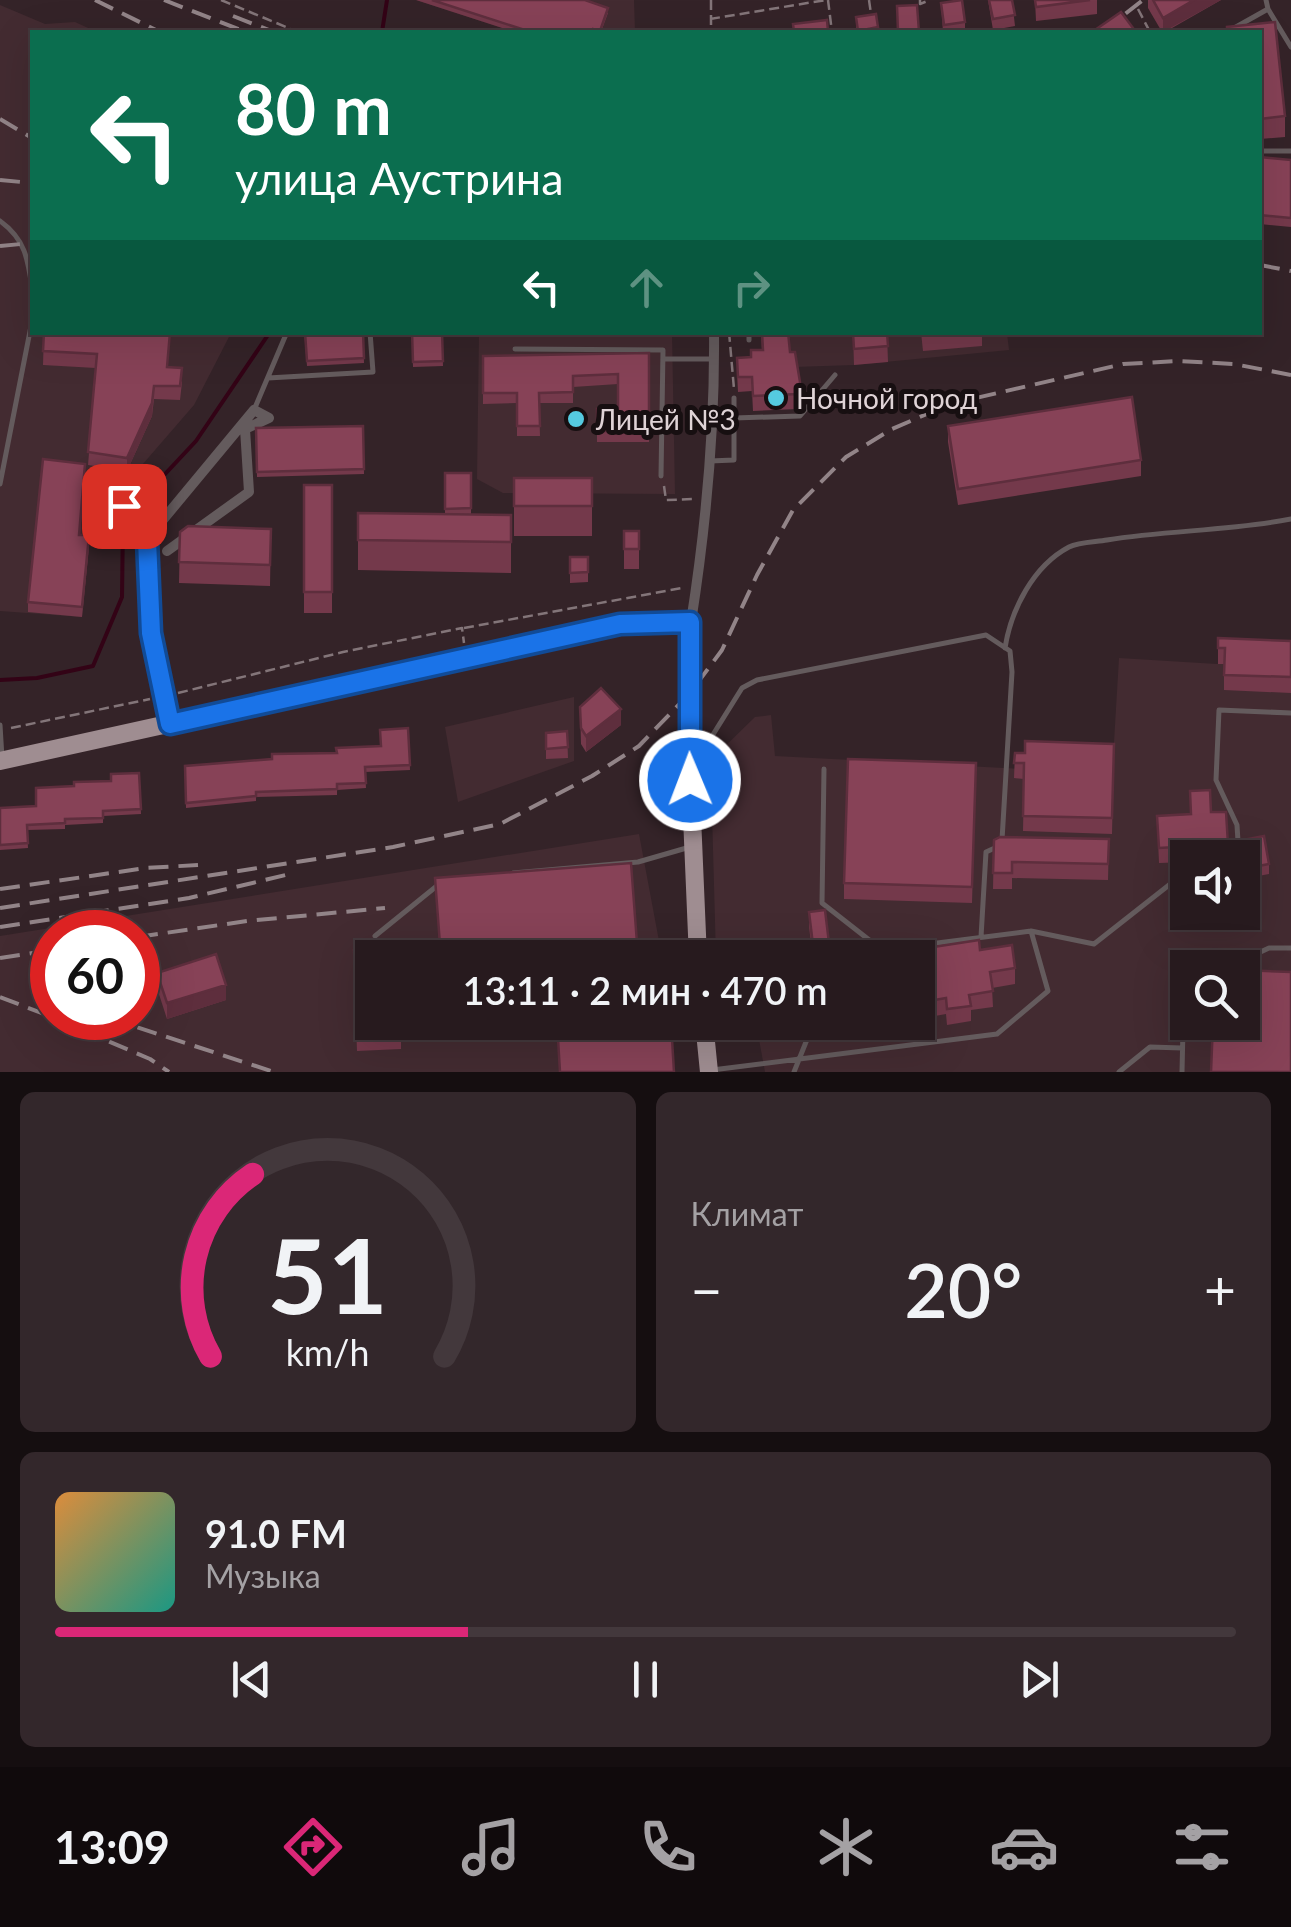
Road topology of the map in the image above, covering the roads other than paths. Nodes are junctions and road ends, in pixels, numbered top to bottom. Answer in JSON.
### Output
{"nodes":[{"id":1,"x":1266,"y":0,"type":"edge"},
{"id":2,"x":1268,"y":9,"type":"junction"},
{"id":3,"x":1231,"y":30,"type":"edge"},
{"id":4,"x":1291,"y":46,"type":"edge"},
{"id":5,"x":1291,"y":150,"type":"edge"},
{"id":6,"x":1262,"y":151,"type":"edge"},
{"id":7,"x":0,"y":221,"type":"edge"},
{"id":8,"x":30,"y":278,"type":"edge"},
{"id":9,"x":30,"y":331,"type":"edge"},
{"id":10,"x":286,"y":335,"type":"edge"},
{"id":11,"x":370,"y":335,"type":"edge"},
{"id":12,"x":714,"y":335,"type":"edge"},
{"id":13,"x":515,"y":350,"type":"dead end"},
{"id":14,"x":663,"y":359,"type":"junction"},
{"id":15,"x":714,"y":359,"type":"junction"},
{"id":16,"x":835,"y":374,"type":"dead end"},
{"id":17,"x":268,"y":378,"type":"junction"},
{"id":18,"x":734,"y":398,"type":"road end"},
{"id":19,"x":254,"y":410,"type":"junction"},
{"id":20,"x":734,"y":418,"type":"junction"},
{"id":21,"x":710,"y":460,"type":"junction"},
{"id":22,"x":661,"y":476,"type":"road end"},
{"id":23,"x":103,"y":478,"type":"dead end"},
{"id":24,"x":0,"y":484,"type":"edge"},
{"id":25,"x":1291,"y":518,"type":"edge"},
{"id":26,"x":147,"y":540,"type":"junction"},
{"id":27,"x":166,"y":551,"type":"dead end"},
{"id":28,"x":690,"y":622,"type":"junction"},
{"id":29,"x":1005,"y":648,"type":"junction"},
{"id":30,"x":1291,"y":713,"type":"edge"},
{"id":31,"x":170,"y":724,"type":"junction"},
{"id":32,"x":0,"y":727,"type":"edge"},
{"id":33,"x":689,"y":746,"type":"junction"},
{"id":34,"x":1,"y":761,"type":"edge"},
{"id":35,"x":824,"y":769,"type":"dead end"},
{"id":36,"x":1238,"y":840,"type":"edge"},
{"id":37,"x":692,"y":846,"type":"junction"},
{"id":38,"x":500,"y":875,"type":"edge"},
{"id":39,"x":451,"y":883,"type":"edge"},
{"id":40,"x":1170,"y":884,"type":"edge"},
{"id":41,"x":1031,"y":930,"type":"junction"},
{"id":42,"x":376,"y":936,"type":"dead end"},
{"id":43,"x":982,"y":937,"type":"junction"},
{"id":44,"x":697,"y":940,"type":"edge"},
{"id":45,"x":869,"y":940,"type":"edge"},
{"id":46,"x":935,"y":943,"type":"edge"},
{"id":47,"x":1291,"y":948,"type":"edge"},
{"id":48,"x":1260,"y":952,"type":"edge"},
{"id":49,"x":706,"y":1040,"type":"edge"},
{"id":50,"x":807,"y":1040,"type":"edge"},
{"id":51,"x":1183,"y":1040,"type":"edge"},
{"id":52,"x":1183,"y":1048,"type":"junction"},
{"id":53,"x":799,"y":1059,"type":"junction"},
{"id":54,"x":709,"y":1071,"type":"edge"},
{"id":55,"x":794,"y":1072,"type":"edge"},
{"id":56,"x":1119,"y":1072,"type":"edge"},
{"id":57,"x":1182,"y":1072,"type":"edge"}],
"edges":[{"from":1,"to":2,"type":"lane"},
{"from":2,"to":3,"type":"lane"},
{"from":2,"to":4,"type":"lane"},
{"from":5,"to":6,"type":"lane"},
{"from":7,"to":8,"type":"lane"},
{"from":9,"to":24,"type":"lane"},
{"from":10,"to":17,"type":"lane"},
{"from":11,"to":17,"type":"lane"},
{"from":12,"to":15,"type":"street"},
{"from":13,"to":14,"type":"lane"},
{"from":14,"to":15,"type":"lane"},
{"from":14,"to":22,"type":"lane"},
{"from":15,"to":21,"type":"street"},
{"from":16,"to":20,"type":"lane"},
{"from":17,"to":19,"type":"lane"},
{"from":18,"to":20,"type":"lane"},
{"from":19,"to":26,"type":"street"},
{"from":19,"to":27,"type":"street"},
{"from":20,"to":21,"type":"lane"},
{"from":21,"to":28,"type":"street"},
{"from":23,"to":26,"type":"lane"},
{"from":25,"to":29,"type":"lane"},
{"from":26,"to":31,"type":"street"},
{"from":28,"to":31,"type":"main road"},
{"from":28,"to":33,"type":"main road"},
{"from":29,"to":33,"type":"lane"},
{"from":29,"to":43,"type":"lane"},
{"from":30,"to":36,"type":"lane"},
{"from":31,"to":34,"type":"main road"},
{"from":32,"to":34,"type":"lane"},
{"from":33,"to":37,"type":"main road"},
{"from":35,"to":45,"type":"lane"},
{"from":37,"to":38,"type":"lane"},
{"from":37,"to":44,"type":"main road"},
{"from":39,"to":42,"type":"lane"},
{"from":40,"to":41,"type":"lane"},
{"from":41,"to":43,"type":"lane"},
{"from":41,"to":53,"type":"lane"},
{"from":43,"to":46,"type":"lane"},
{"from":47,"to":48,"type":"lane"},
{"from":49,"to":54,"type":"main road"},
{"from":50,"to":53,"type":"lane"},
{"from":51,"to":52,"type":"lane"},
{"from":52,"to":56,"type":"lane"},
{"from":52,"to":57,"type":"lane"},
{"from":53,"to":54,"type":"lane"},
{"from":53,"to":55,"type":"lane"}]}
